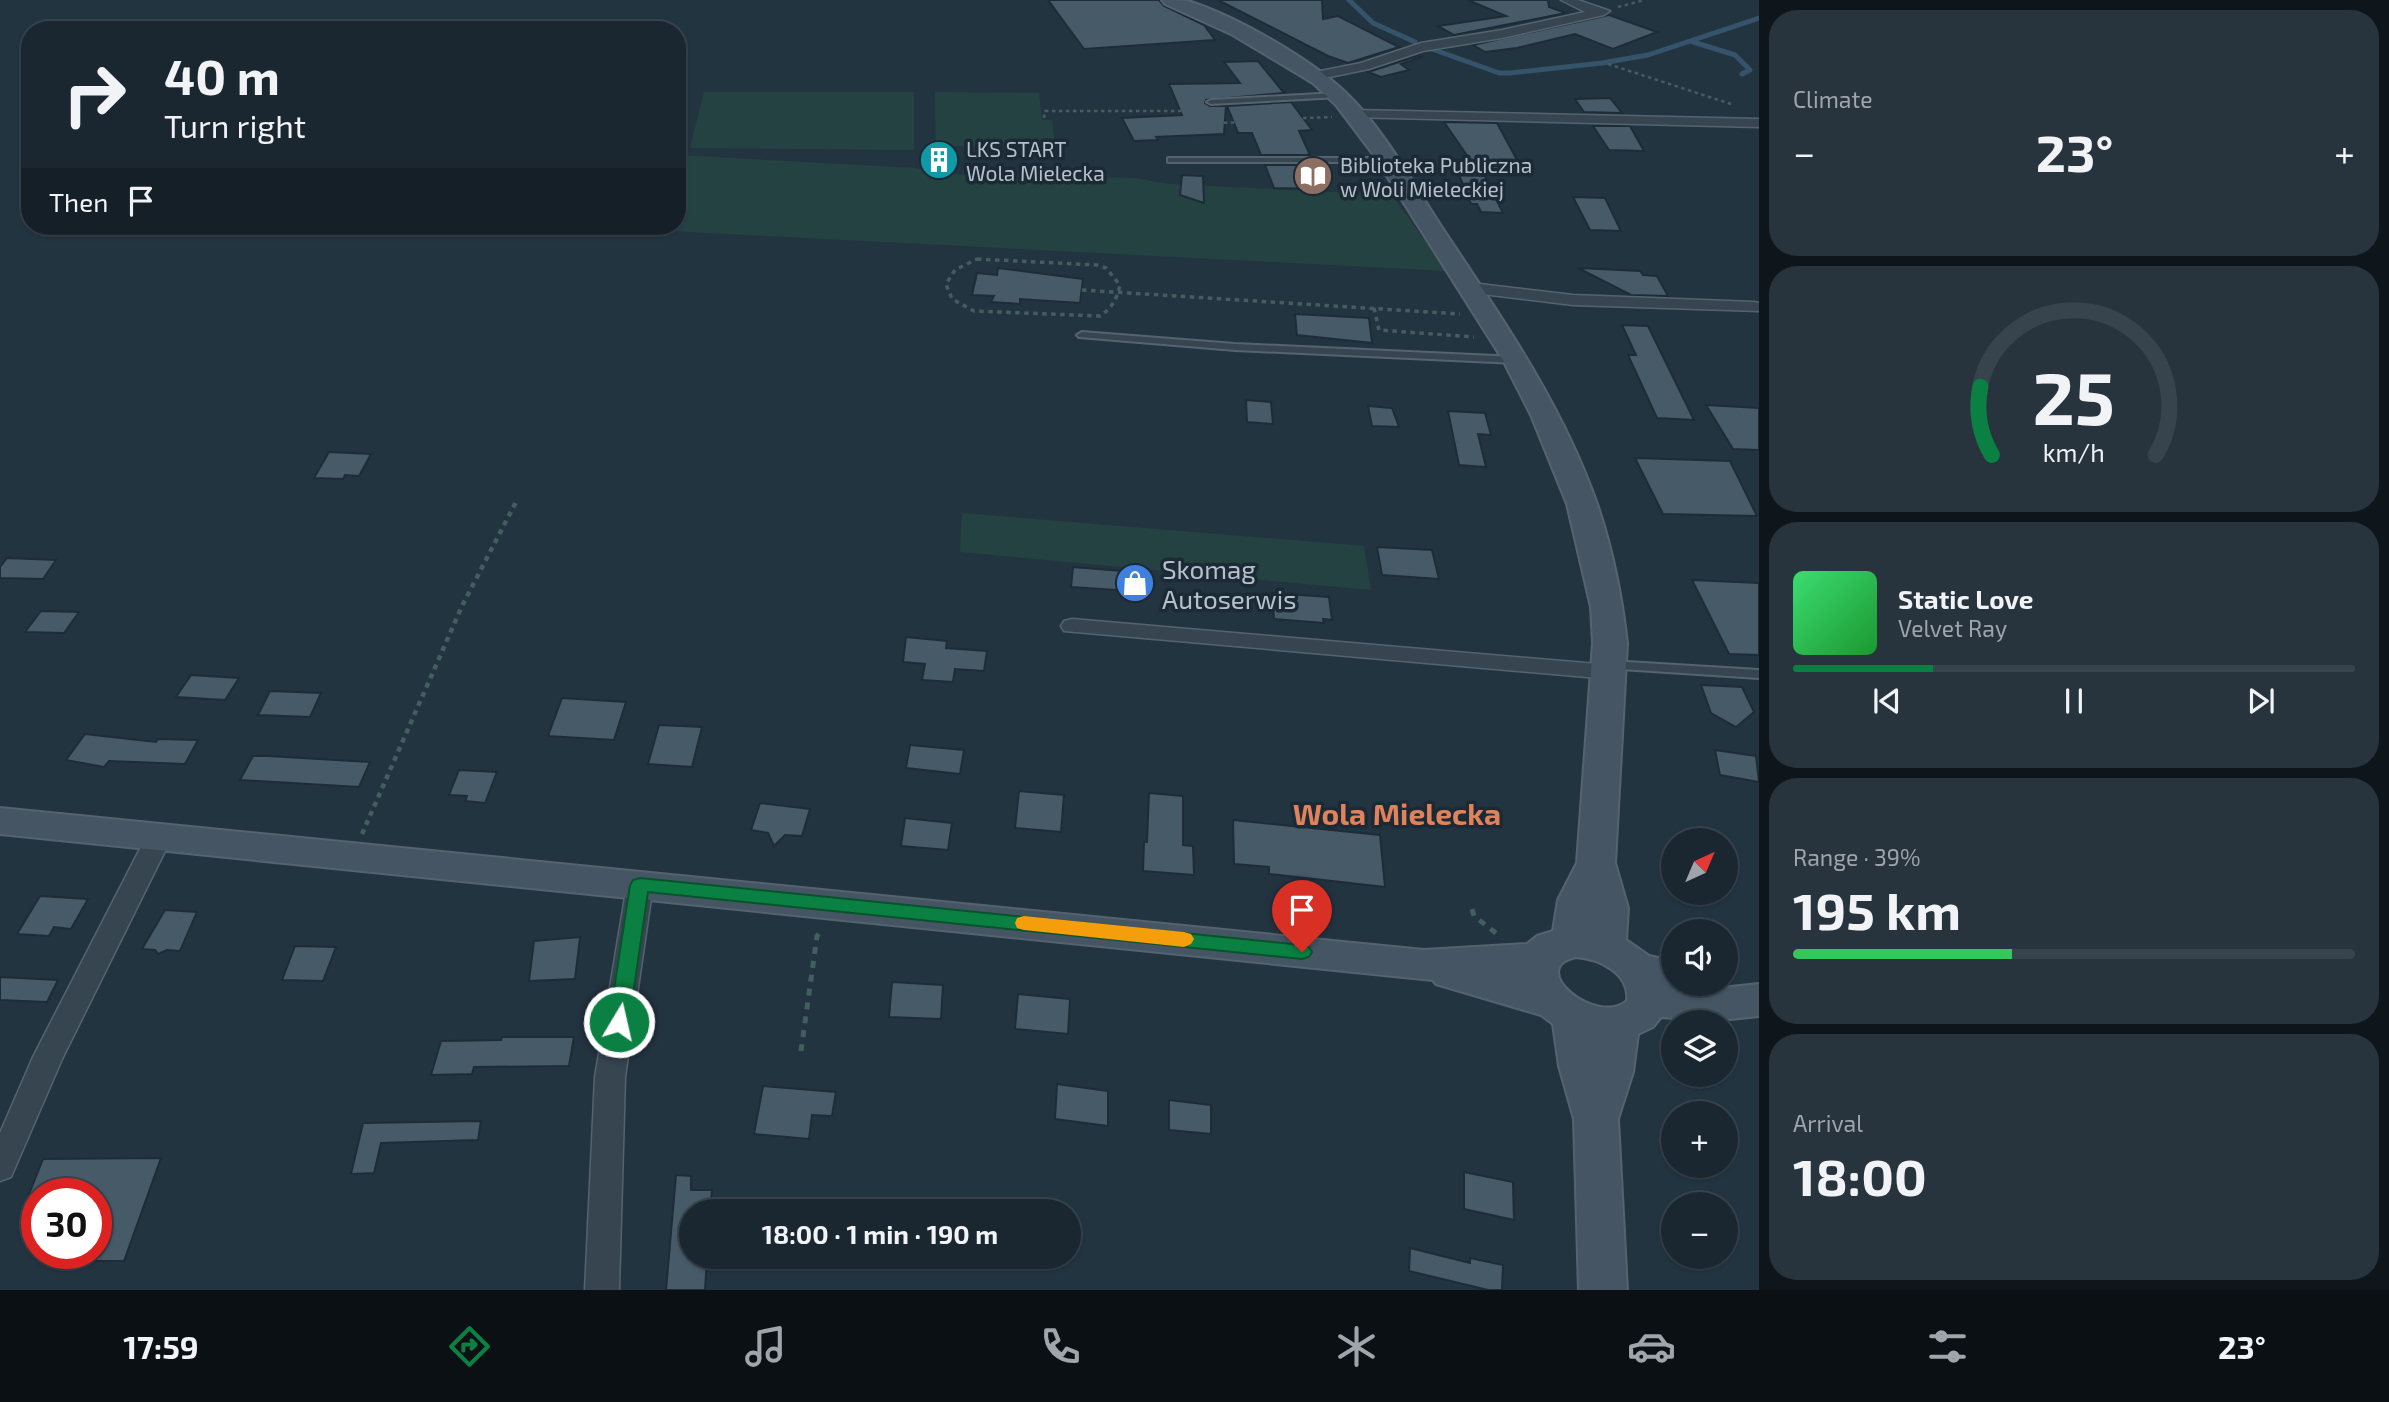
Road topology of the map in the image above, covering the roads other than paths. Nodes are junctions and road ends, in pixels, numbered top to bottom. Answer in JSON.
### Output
{"nodes":[{"id":1,"x":1171,"y":0,"type":"edge"},
{"id":2,"x":1567,"y":0,"type":"edge"},
{"id":3,"x":1315,"y":76,"type":"junction"},
{"id":4,"x":1211,"y":102,"type":"dead end"},
{"id":5,"x":1344,"y":109,"type":"junction"},
{"id":6,"x":1759,"y":123,"type":"edge"},
{"id":7,"x":1171,"y":160,"type":"dead end"},
{"id":8,"x":1386,"y":160,"type":"junction"},
{"id":9,"x":1468,"y":301,"type":"junction"},
{"id":10,"x":1754,"y":307,"type":"dead end"},
{"id":11,"x":1082,"y":335,"type":"dead end"},
{"id":12,"x":1516,"y":360,"type":"junction"},
{"id":13,"x":1072,"y":626,"type":"dead end"},
{"id":14,"x":1609,"y":668,"type":"junction"},
{"id":15,"x":1759,"y":674,"type":"edge"},
{"id":16,"x":0,"y":821,"type":"edge"},
{"id":17,"x":159,"y":837,"type":"junction"},
{"id":18,"x":640,"y":885,"type":"junction"},
{"id":19,"x":1424,"y":965,"type":"junction"},
{"id":20,"x":1613,"y":974,"type":"edge"},
{"id":21,"x":1738,"y":994,"type":"edge"},
{"id":22,"x":1759,"y":1000,"type":"edge"},
{"id":23,"x":1563,"y":1009,"type":"junction"},
{"id":24,"x":1596,"y":1119,"type":"junction"},
{"id":25,"x":0,"y":1168,"type":"edge"},
{"id":26,"x":602,"y":1290,"type":"edge"},
{"id":27,"x":1603,"y":1290,"type":"edge"}],
"edges":[{"from":1,"to":3,"type":"street"},
{"from":2,"to":3,"type":"street"},
{"from":3,"to":5,"type":"street"},
{"from":4,"to":5,"type":"lane"},
{"from":5,"to":6,"type":"street"},
{"from":5,"to":8,"type":"street"},
{"from":7,"to":8,"type":"lane"},
{"from":8,"to":9,"type":"street"},
{"from":9,"to":10,"type":"street"},
{"from":9,"to":12,"type":"street"},
{"from":11,"to":12,"type":"lane"},
{"from":12,"to":14,"type":"street"},
{"from":13,"to":14,"type":"street"},
{"from":14,"to":15,"type":"lane"},
{"from":14,"to":20,"type":"street"},
{"from":16,"to":17,"type":"street"},
{"from":17,"to":18,"type":"street"},
{"from":17,"to":25,"type":"street"},
{"from":18,"to":19,"type":"street"},
{"from":18,"to":26,"type":"street"},
{"from":19,"to":20,"type":"street"},
{"from":19,"to":23,"type":"street"},
{"from":20,"to":22,"type":"street"},
{"from":20,"to":23,"type":"street"},
{"from":20,"to":23,"type":"street"},
{"from":20,"to":24,"type":"street"},
{"from":21,"to":22,"type":"street"},
{"from":23,"to":24,"type":"street"},
{"from":24,"to":27,"type":"street"}]}
